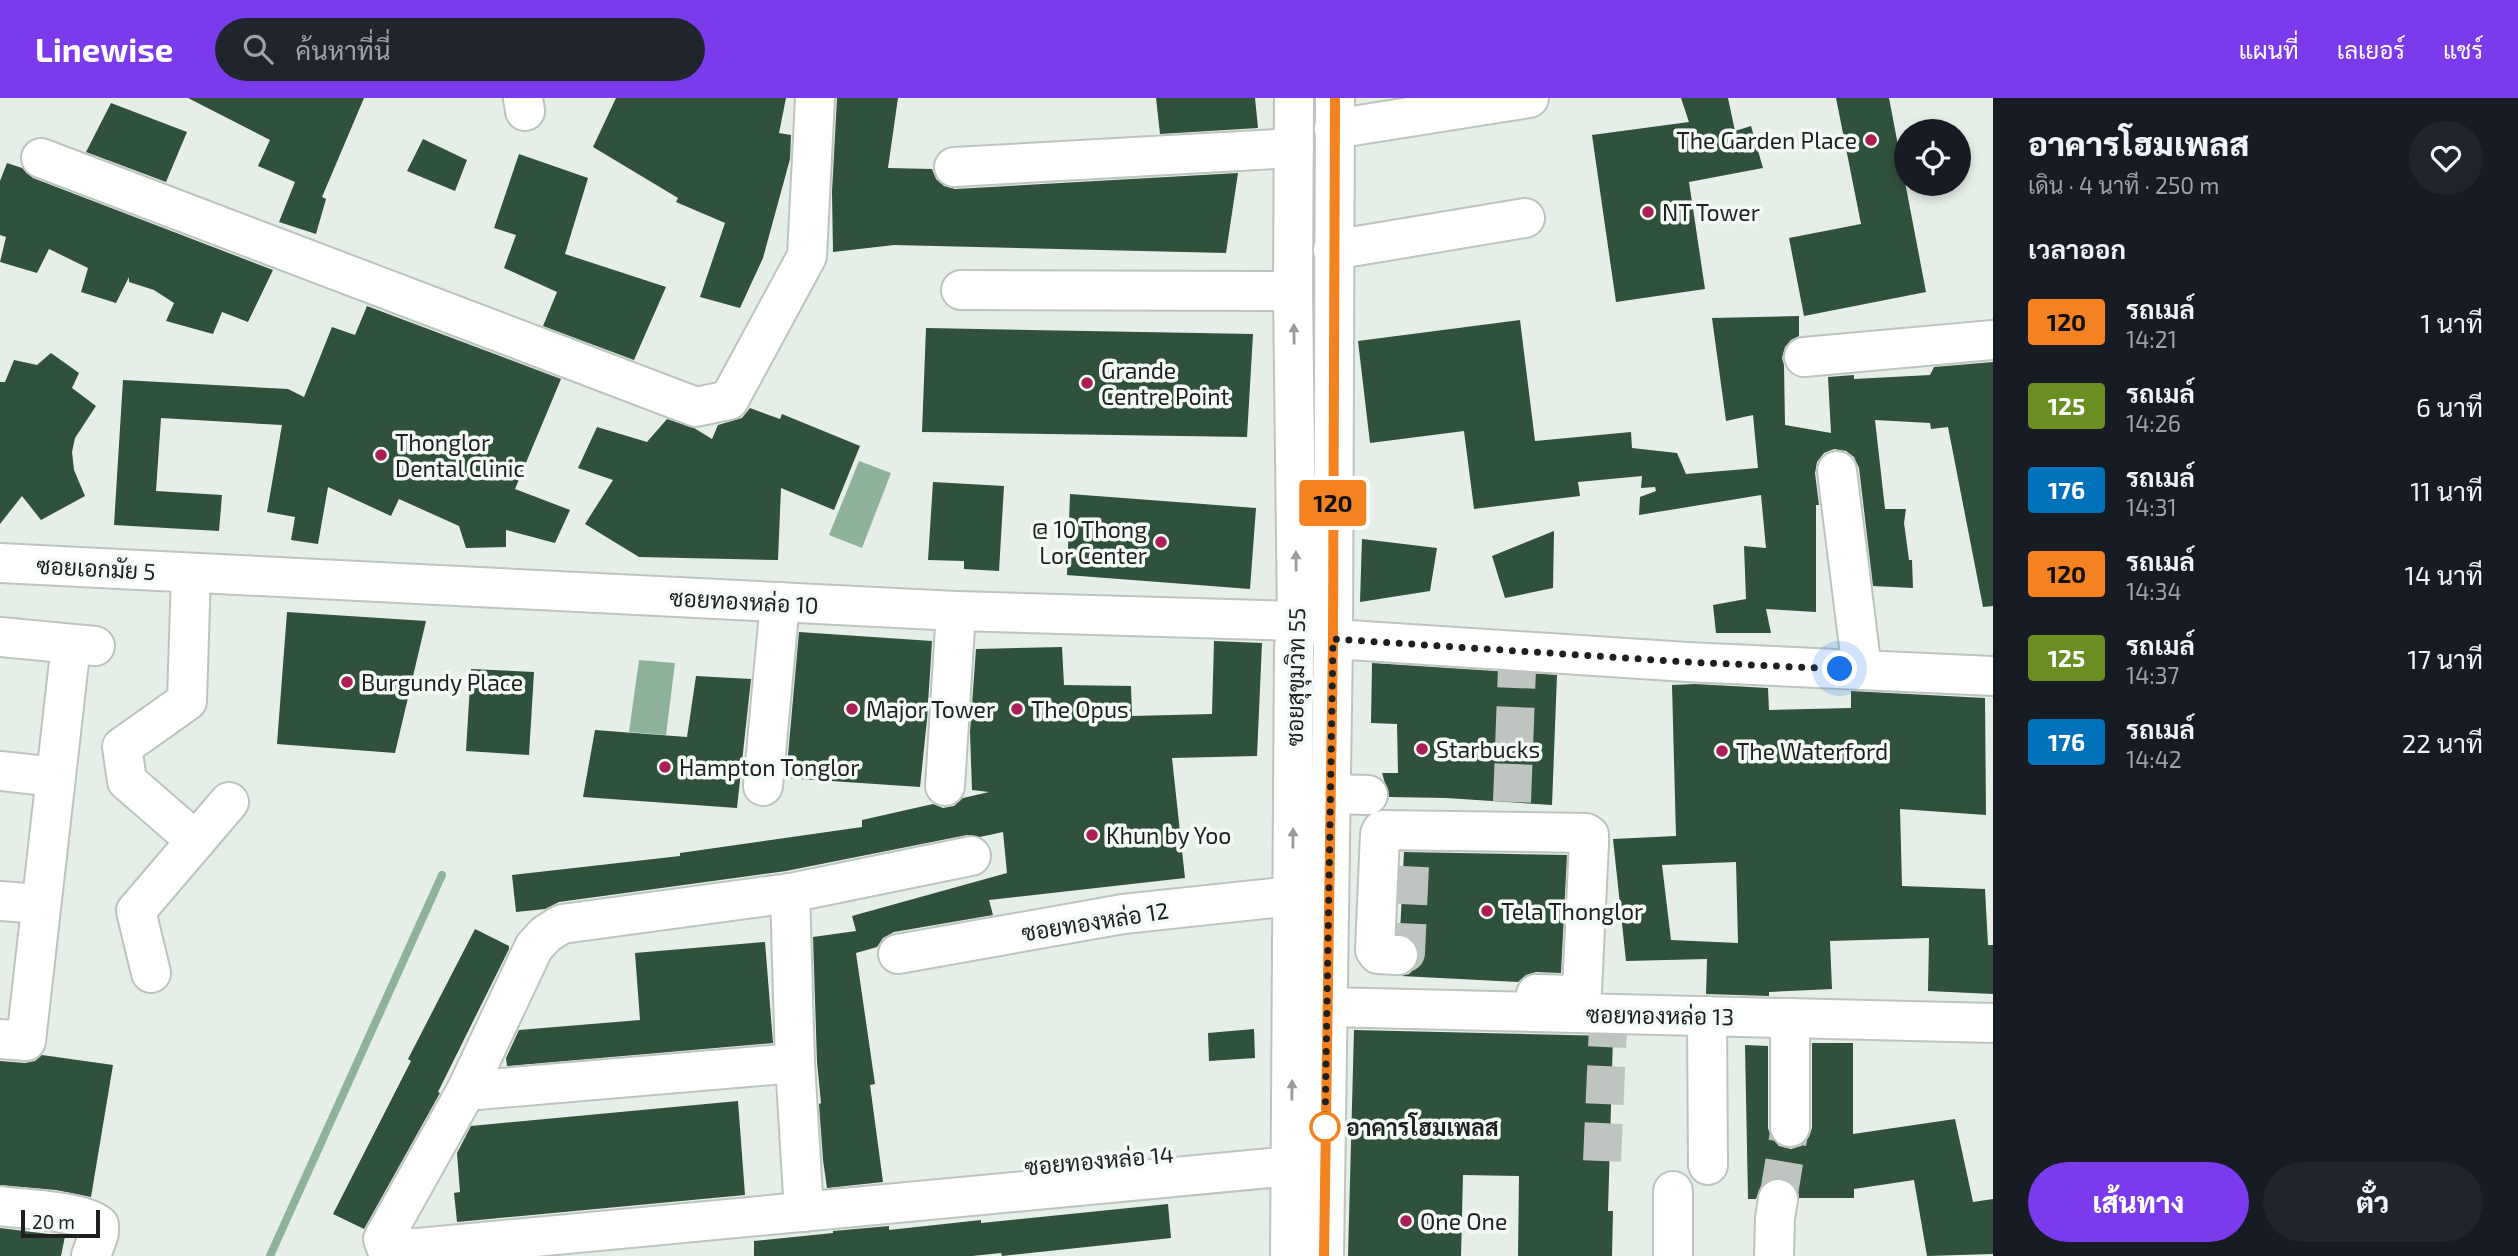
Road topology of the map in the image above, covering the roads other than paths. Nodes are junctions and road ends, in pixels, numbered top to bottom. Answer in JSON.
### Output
{"nodes":[{"id":1,"x":815,"y":98,"type":"edge"},
{"id":2,"x":1529,"y":98,"type":"edge"},
{"id":3,"x":1334,"y":113,"type":"edge"},
{"id":4,"x":1294,"y":124,"type":"edge"},
{"id":5,"x":41,"y":158,"type":"dead end"},
{"id":6,"x":954,"y":167,"type":"dead end"},
{"id":7,"x":1525,"y":218,"type":"dead end"},
{"id":8,"x":1333,"y":250,"type":"junction"},
{"id":9,"x":961,"y":290,"type":"dead end"},
{"id":10,"x":1293,"y":291,"type":"junction"},
{"id":11,"x":1993,"y":340,"type":"edge"},
{"id":12,"x":1804,"y":357,"type":"dead end"},
{"id":13,"x":1837,"y":471,"type":"dead end"},
{"id":14,"x":0,"y":563,"type":"edge"},
{"id":15,"x":191,"y":573,"type":"junction"},
{"id":16,"x":780,"y":602,"type":"junction"},
{"id":17,"x":956,"y":611,"type":"junction"},
{"id":18,"x":1297,"y":621,"type":"junction"},
{"id":19,"x":0,"y":637,"type":"edge"},
{"id":20,"x":1333,"y":639,"type":"junction"},
{"id":21,"x":1861,"y":670,"type":"junction"},
{"id":22,"x":1993,"y":676,"type":"edge"},
{"id":23,"x":0,"y":771,"type":"edge"},
{"id":24,"x":56,"y":777,"type":"junction"},
{"id":25,"x":763,"y":786,"type":"dead end"},
{"id":26,"x":945,"y":786,"type":"dead end"},
{"id":27,"x":229,"y":802,"type":"dead end"},
{"id":28,"x":196,"y":841,"type":"junction"},
{"id":29,"x":971,"y":856,"type":"dead end"},
{"id":30,"x":1329,"y":861,"type":"junction"},
{"id":31,"x":1391,"y":862,"type":"junction"},
{"id":32,"x":1293,"y":886,"type":"junction"},
{"id":33,"x":790,"y":893,"type":"junction"},
{"id":34,"x":0,"y":901,"type":"edge"},
{"id":35,"x":41,"y":904,"type":"junction"},
{"id":36,"x":1021,"y":905,"type":"dead end"},
{"id":37,"x":898,"y":954,"type":"dead end"},
{"id":38,"x":1398,"y":955,"type":"dead end"},
{"id":39,"x":151,"y":973,"type":"dead end"},
{"id":40,"x":1496,"y":992,"type":"dead end"},
{"id":41,"x":1310,"y":1009,"type":"junction"},
{"id":42,"x":1707,"y":1016,"type":"junction"},
{"id":43,"x":1790,"y":1018,"type":"junction"},
{"id":44,"x":1993,"y":1023,"type":"edge"},
{"id":45,"x":0,"y":1039,"type":"edge"},
{"id":46,"x":796,"y":1063,"type":"junction"},
{"id":47,"x":466,"y":1091,"type":"junction"},
{"id":48,"x":1790,"y":1126,"type":"tunnel mouth"},
{"id":49,"x":1291,"y":1154,"type":"junction"},
{"id":50,"x":1708,"y":1165,"type":"dead end"},
{"id":51,"x":907,"y":1178,"type":"dead end"},
{"id":52,"x":1673,"y":1191,"type":"dead end"},
{"id":53,"x":1778,"y":1199,"type":"tunnel mouth"},
{"id":54,"x":0,"y":1206,"type":"edge"},
{"id":55,"x":804,"y":1212,"type":"junction"},
{"id":56,"x":95,"y":1244,"type":"edge"},
{"id":57,"x":1290,"y":1256,"type":"edge"},
{"id":58,"x":1324,"y":1256,"type":"edge"},
{"id":59,"x":1674,"y":1256,"type":"edge"},
{"id":60,"x":1774,"y":1256,"type":"edge"}],
"edges":[{"from":1,"to":5,"type":"street"},
{"from":2,"to":3,"type":"street"},
{"from":3,"to":4,"type":"street"},
{"from":3,"to":8,"type":"street","name":"ซอยสุขุมวิท 55"},
{"from":4,"to":6,"type":"street"},
{"from":4,"to":10,"type":"street","name":"ซอยสุขุมวิท 55"},
{"from":7,"to":8,"type":"street"},
{"from":8,"to":20,"type":"street","name":"ซอยสุขุมวิท 55"},
{"from":9,"to":10,"type":"street"},
{"from":18,"to":10,"type":"street","name":"ซอยสุขุมวิท 55","one_way":true},
{"from":11,"to":12,"type":"street"},
{"from":13,"to":21,"type":"street"},
{"from":14,"to":15,"type":"street","name":"ซอยเอกมัย 5"},
{"from":15,"to":16,"type":"street","name":"ซอยทองหล่อ 10"},
{"from":15,"to":28,"type":"street"},
{"from":16,"to":17,"type":"street","name":"ซอยทองหล่อ 10"},
{"from":16,"to":25,"type":"street"},
{"from":17,"to":18,"type":"street","name":"ซอยทองหล่อ 10"},
{"from":17,"to":26,"type":"street"},
{"from":18,"to":20,"type":"street"},
{"from":32,"to":18,"type":"street","name":"ซอยสุขุมวิท 55","one_way":true},
{"from":19,"to":24,"type":"street"},
{"from":20,"to":21,"type":"street"},
{"from":20,"to":30,"type":"street","name":"ซอยสุขุมวิท 55"},
{"from":21,"to":22,"type":"street"},
{"from":23,"to":24,"type":"street"},
{"from":24,"to":35,"type":"street"},
{"from":27,"to":28,"type":"street"},
{"from":28,"to":39,"type":"street"},
{"from":29,"to":33,"type":"street"},
{"from":30,"to":31,"type":"street"},
{"from":30,"to":41,"type":"street","name":"ซอยสุขุมวิท 55"},
{"from":31,"to":38,"type":"street"},
{"from":31,"to":40,"type":"street"},
{"from":32,"to":36,"type":"street"},
{"from":32,"to":37,"type":"street","name":"ซอยทองหล่อ 12"},
{"from":32,"to":41,"type":"street","name":"ซอยสุขุมวิท 55"},
{"from":33,"to":46,"type":"street"},
{"from":33,"to":47,"type":"street"},
{"from":34,"to":35,"type":"street"},
{"from":35,"to":45,"type":"street"},
{"from":41,"to":42,"type":"street","name":"ซอยทองหล่อ 13"},
{"from":49,"to":41,"type":"street","name":"ซอยสุขุมวิท 55","one_way":true},
{"from":41,"to":58,"type":"street","name":"ซอยสุขุมวิท 55"},
{"from":42,"to":43,"type":"street","name":"ซอยทองหล่อ 13"},
{"from":42,"to":50,"type":"street"},
{"from":43,"to":44,"type":"street","name":"ซอยทองหล่อ 13"},
{"from":43,"to":48,"type":"street"},
{"from":46,"to":47,"type":"street"},
{"from":46,"to":55,"type":"street"},
{"from":47,"to":55,"type":"street"},
{"from":49,"to":51,"type":"street","name":"ซอยทองหล่อ 14"},
{"from":49,"to":55,"type":"street"},
{"from":49,"to":57,"type":"street","name":"ซอยสุขุมวิท 55"},
{"from":52,"to":59,"type":"street"},
{"from":53,"to":60,"type":"street"},
{"from":54,"to":56,"type":"street"}]}
